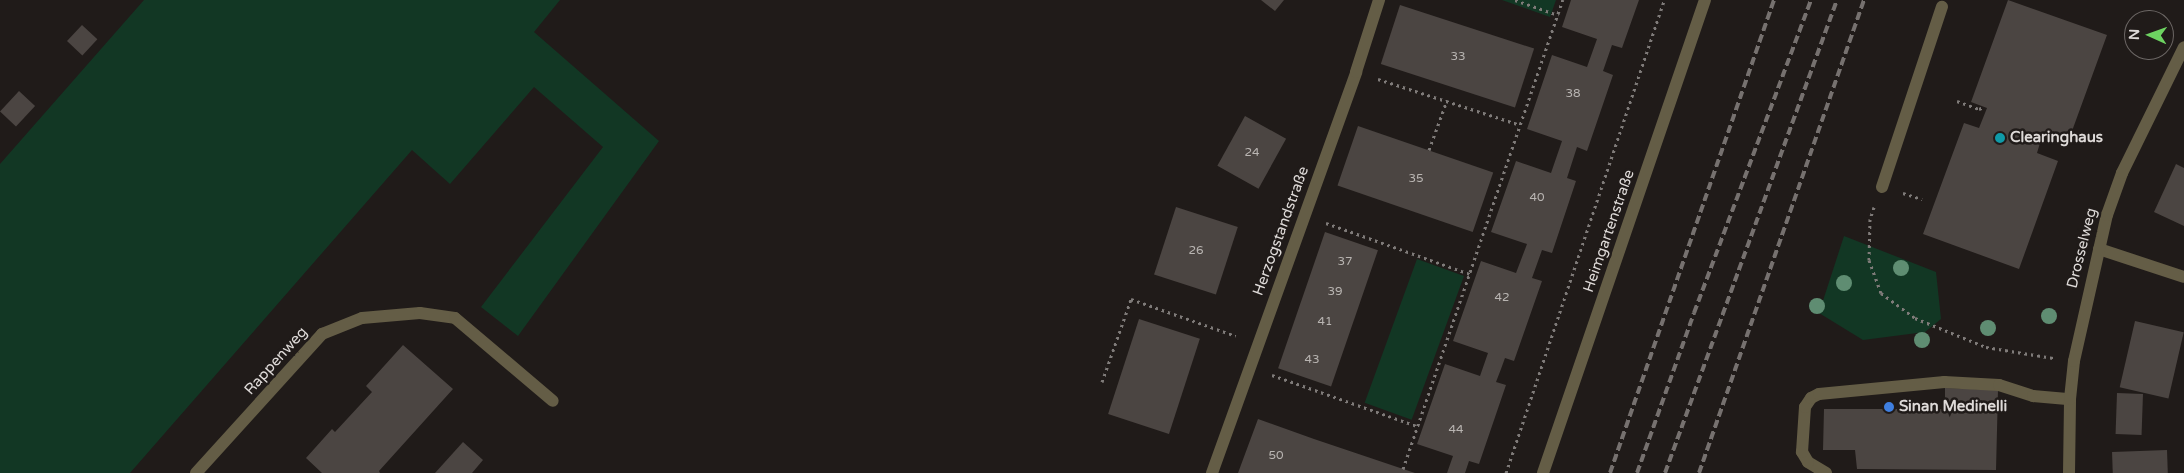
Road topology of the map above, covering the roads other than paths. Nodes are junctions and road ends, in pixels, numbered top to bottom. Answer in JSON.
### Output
{"nodes":[{"id":1,"x":1379,"y":0,"type":"edge"},
{"id":2,"x":1705,"y":0,"type":"edge"},
{"id":3,"x":1942,"y":7,"type":"dead end"},
{"id":4,"x":2184,"y":47,"type":"edge"},
{"id":5,"x":1882,"y":186,"type":"road end"},
{"id":6,"x":2099,"y":249,"type":"junction"},
{"id":7,"x":2184,"y":277,"type":"edge"},
{"id":8,"x":2070,"y":399,"type":"junction"},
{"id":9,"x":553,"y":401,"type":"dead end"},
{"id":10,"x":196,"y":473,"type":"edge"},
{"id":11,"x":1212,"y":473,"type":"edge"},
{"id":12,"x":1543,"y":473,"type":"edge"},
{"id":13,"x":1826,"y":473,"type":"edge"},
{"id":14,"x":2069,"y":473,"type":"edge"}],
"edges":[{"from":1,"to":11,"type":"street","name":"Herzogstandstraße"},
{"from":2,"to":12,"type":"street","name":"Heimgartenstraße"},
{"from":3,"to":5,"type":"street"},
{"from":4,"to":6,"type":"street","name":"Drosselweg"},
{"from":6,"to":7,"type":"street"},
{"from":6,"to":8,"type":"street","name":"Drosselweg"},
{"from":8,"to":13,"type":"street"},
{"from":8,"to":14,"type":"street","name":"Drosselweg"},
{"from":9,"to":10,"type":"street","name":"Rappenweg"}]}
